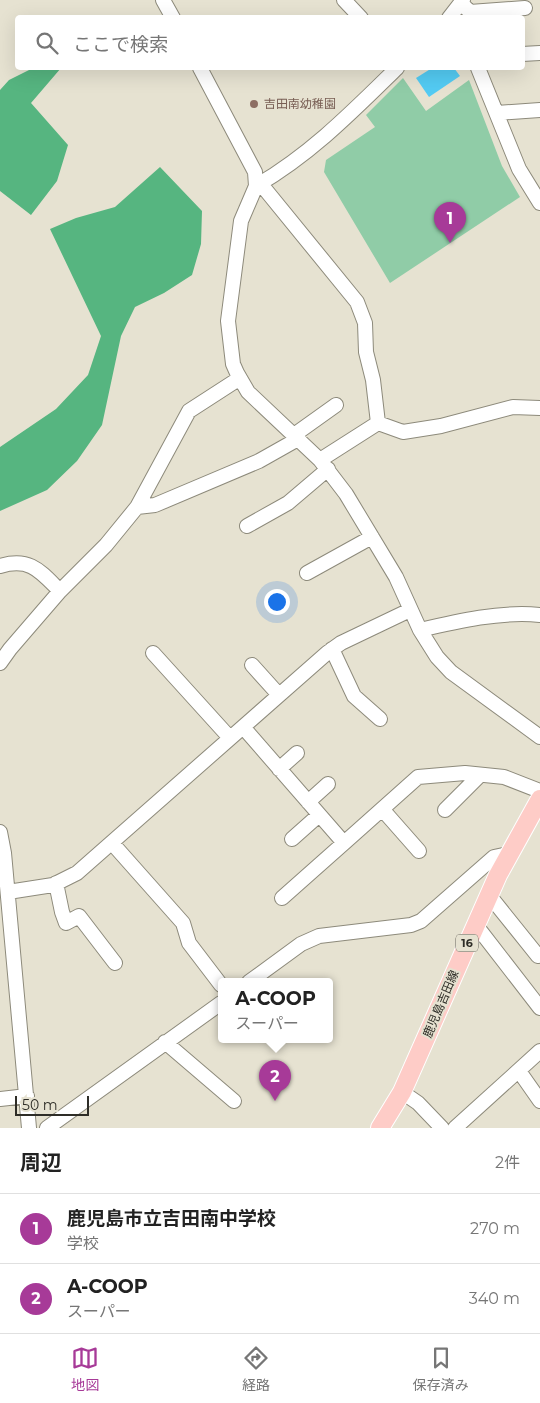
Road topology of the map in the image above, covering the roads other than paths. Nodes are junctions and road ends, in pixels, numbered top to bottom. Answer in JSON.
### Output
{"nodes":[{"id":1,"x":163,"y":0,"type":"edge"},
{"id":2,"x":344,"y":0,"type":"edge"},
{"id":3,"x":525,"y":8,"type":"dead end"},
{"id":4,"x":456,"y":10,"type":"edge"},
{"id":5,"x":171,"y":15,"type":"edge"},
{"id":6,"x":358,"y":15,"type":"edge"},
{"id":7,"x":540,"y":53,"type":"edge"},
{"id":8,"x":525,"y":54,"type":"edge"},
{"id":9,"x":201,"y":70,"type":"edge"},
{"id":10,"x":395,"y":70,"type":"edge"},
{"id":11,"x":479,"y":70,"type":"edge"},
{"id":12,"x":540,"y":110,"type":"edge"},
{"id":13,"x":496,"y":113,"type":"junction"},
{"id":14,"x":258,"y":185,"type":"junction"},
{"id":15,"x":538,"y":196,"type":"edge"},
{"id":16,"x":240,"y":378,"type":"junction"},
{"id":17,"x":336,"y":405,"type":"dead end"},
{"id":18,"x":540,"y":408,"type":"edge"},
{"id":19,"x":378,"y":423,"type":"junction"},
{"id":20,"x":296,"y":437,"type":"junction"},
{"id":21,"x":324,"y":464,"type":"junction"},
{"id":22,"x":137,"y":507,"type":"junction"},
{"id":23,"x":247,"y":526,"type":"dead end"},
{"id":24,"x":372,"y":537,"type":"junction"},
{"id":25,"x":0,"y":566,"type":"edge"},
{"id":26,"x":307,"y":572,"type":"dead end"},
{"id":27,"x":60,"y":590,"type":"junction"},
{"id":28,"x":410,"y":610,"type":"junction"},
{"id":29,"x":540,"y":615,"type":"edge"},
{"id":30,"x":420,"y":630,"type":"junction"},
{"id":31,"x":332,"y":649,"type":"junction"},
{"id":32,"x":153,"y":653,"type":"dead end"},
{"id":33,"x":0,"y":663,"type":"edge"},
{"id":34,"x":252,"y":666,"type":"dead end"},
{"id":35,"x":279,"y":695,"type":"junction"},
{"id":36,"x":380,"y":718,"type":"dead end"},
{"id":37,"x":243,"y":727,"type":"junction"},
{"id":38,"x":540,"y":737,"type":"edge"},
{"id":39,"x":230,"y":738,"type":"junction"},
{"id":40,"x":298,"y":752,"type":"dead end"},
{"id":41,"x":279,"y":769,"type":"junction"},
{"id":42,"x":480,"y":775,"type":"junction"},
{"id":43,"x":328,"y":784,"type":"dead end"},
{"id":44,"x":540,"y":791,"type":"edge"},
{"id":45,"x":540,"y":799,"type":"edge"},
{"id":46,"x":308,"y":802,"type":"junction"},
{"id":47,"x":382,"y":809,"type":"junction"},
{"id":48,"x":445,"y":810,"type":"dead end"},
{"id":49,"x":319,"y":815,"type":"junction"},
{"id":50,"x":0,"y":832,"type":"edge"},
{"id":51,"x":292,"y":839,"type":"dead end"},
{"id":52,"x":112,"y":843,"type":"junction"},
{"id":53,"x":344,"y":843,"type":"junction"},
{"id":54,"x":419,"y":851,"type":"dead end"},
{"id":55,"x":508,"y":854,"type":"junction"},
{"id":56,"x":56,"y":883,"type":"junction"},
{"id":57,"x":5,"y":887,"type":"edge"},
{"id":58,"x":489,"y":895,"type":"junction"},
{"id":59,"x":282,"y":898,"type":"dead end"},
{"id":60,"x":475,"y":924,"type":"junction"},
{"id":61,"x":6,"y":948,"type":"edge"},
{"id":62,"x":538,"y":956,"type":"dead end"},
{"id":63,"x":115,"y":963,"type":"dead end"},
{"id":64,"x":254,"y":978,"type":"edge"},
{"id":65,"x":218,"y":982,"type":"edge"},
{"id":66,"x":218,"y":1004,"type":"edge"},
{"id":67,"x":540,"y":1008,"type":"edge"},
{"id":68,"x":165,"y":1042,"type":"junction"},
{"id":69,"x":540,"y":1051,"type":"edge"},
{"id":70,"x":519,"y":1070,"type":"junction"},
{"id":71,"x":402,"y":1092,"type":"junction"},
{"id":72,"x":27,"y":1096,"type":"junction"},
{"id":73,"x":0,"y":1099,"type":"edge"},
{"id":74,"x":234,"y":1101,"type":"dead end"},
{"id":75,"x":540,"y":1101,"type":"edge"},
{"id":76,"x":28,"y":1128,"type":"edge"},
{"id":77,"x":47,"y":1128,"type":"edge"},
{"id":78,"x":380,"y":1128,"type":"edge"},
{"id":79,"x":442,"y":1128,"type":"edge"},
{"id":80,"x":455,"y":1128,"type":"edge"}],
"edges":[{"from":1,"to":5,"type":"street"},
{"from":2,"to":6,"type":"street"},
{"from":3,"to":4,"type":"street"},
{"from":7,"to":8,"type":"street"},
{"from":9,"to":14,"type":"street"},
{"from":10,"to":14,"type":"street"},
{"from":11,"to":13,"type":"street"},
{"from":12,"to":13,"type":"street"},
{"from":13,"to":15,"type":"street"},
{"from":14,"to":16,"type":"street"},
{"from":14,"to":19,"type":"street"},
{"from":16,"to":20,"type":"street"},
{"from":16,"to":22,"type":"street"},
{"from":17,"to":20,"type":"street"},
{"from":18,"to":19,"type":"street"},
{"from":19,"to":21,"type":"street"},
{"from":20,"to":21,"type":"street"},
{"from":20,"to":22,"type":"street"},
{"from":21,"to":23,"type":"street"},
{"from":21,"to":24,"type":"street"},
{"from":22,"to":27,"type":"street"},
{"from":24,"to":26,"type":"street"},
{"from":24,"to":28,"type":"street"},
{"from":25,"to":27,"type":"street"},
{"from":27,"to":33,"type":"street"},
{"from":28,"to":30,"type":"street"},
{"from":28,"to":31,"type":"street"},
{"from":29,"to":30,"type":"street"},
{"from":30,"to":38,"type":"street"},
{"from":31,"to":35,"type":"street"},
{"from":31,"to":36,"type":"street"},
{"from":32,"to":39,"type":"street"},
{"from":34,"to":35,"type":"street"},
{"from":35,"to":37,"type":"street"},
{"from":37,"to":39,"type":"street"},
{"from":37,"to":41,"type":"street"},
{"from":39,"to":52,"type":"street"},
{"from":40,"to":41,"type":"street"},
{"from":41,"to":46,"type":"street"},
{"from":42,"to":44,"type":"street"},
{"from":42,"to":47,"type":"street"},
{"from":42,"to":48,"type":"street"},
{"from":43,"to":46,"type":"street"},
{"from":45,"to":55,"type":"main road","name":"鹿児島吉田線","number":"16"},
{"from":46,"to":49,"type":"street"},
{"from":47,"to":53,"type":"street"},
{"from":47,"to":54,"type":"street"},
{"from":49,"to":51,"type":"street"},
{"from":49,"to":53,"type":"street"},
{"from":50,"to":57,"type":"street"},
{"from":52,"to":56,"type":"street"},
{"from":52,"to":65,"type":"street"},
{"from":53,"to":59,"type":"street"},
{"from":55,"to":58,"type":"main road","name":"鹿児島吉田線","number":"16"},
{"from":55,"to":64,"type":"street"},
{"from":56,"to":57,"type":"street"},
{"from":56,"to":63,"type":"street"},
{"from":57,"to":61,"type":"street"},
{"from":58,"to":60,"type":"main road","name":"鹿児島吉田線","number":"16"},
{"from":58,"to":62,"type":"street"},
{"from":60,"to":67,"type":"street"},
{"from":60,"to":71,"type":"main road","name":"鹿児島吉田線","number":"16"},
{"from":61,"to":72,"type":"street"},
{"from":66,"to":68,"type":"street"},
{"from":68,"to":74,"type":"street"},
{"from":68,"to":77,"type":"street"},
{"from":69,"to":70,"type":"street"},
{"from":70,"to":75,"type":"street"},
{"from":70,"to":80,"type":"street"},
{"from":71,"to":78,"type":"main road","name":"鹿児島吉田線","number":"16"},
{"from":71,"to":79,"type":"street"},
{"from":72,"to":73,"type":"street"},
{"from":72,"to":76,"type":"street"}]}
